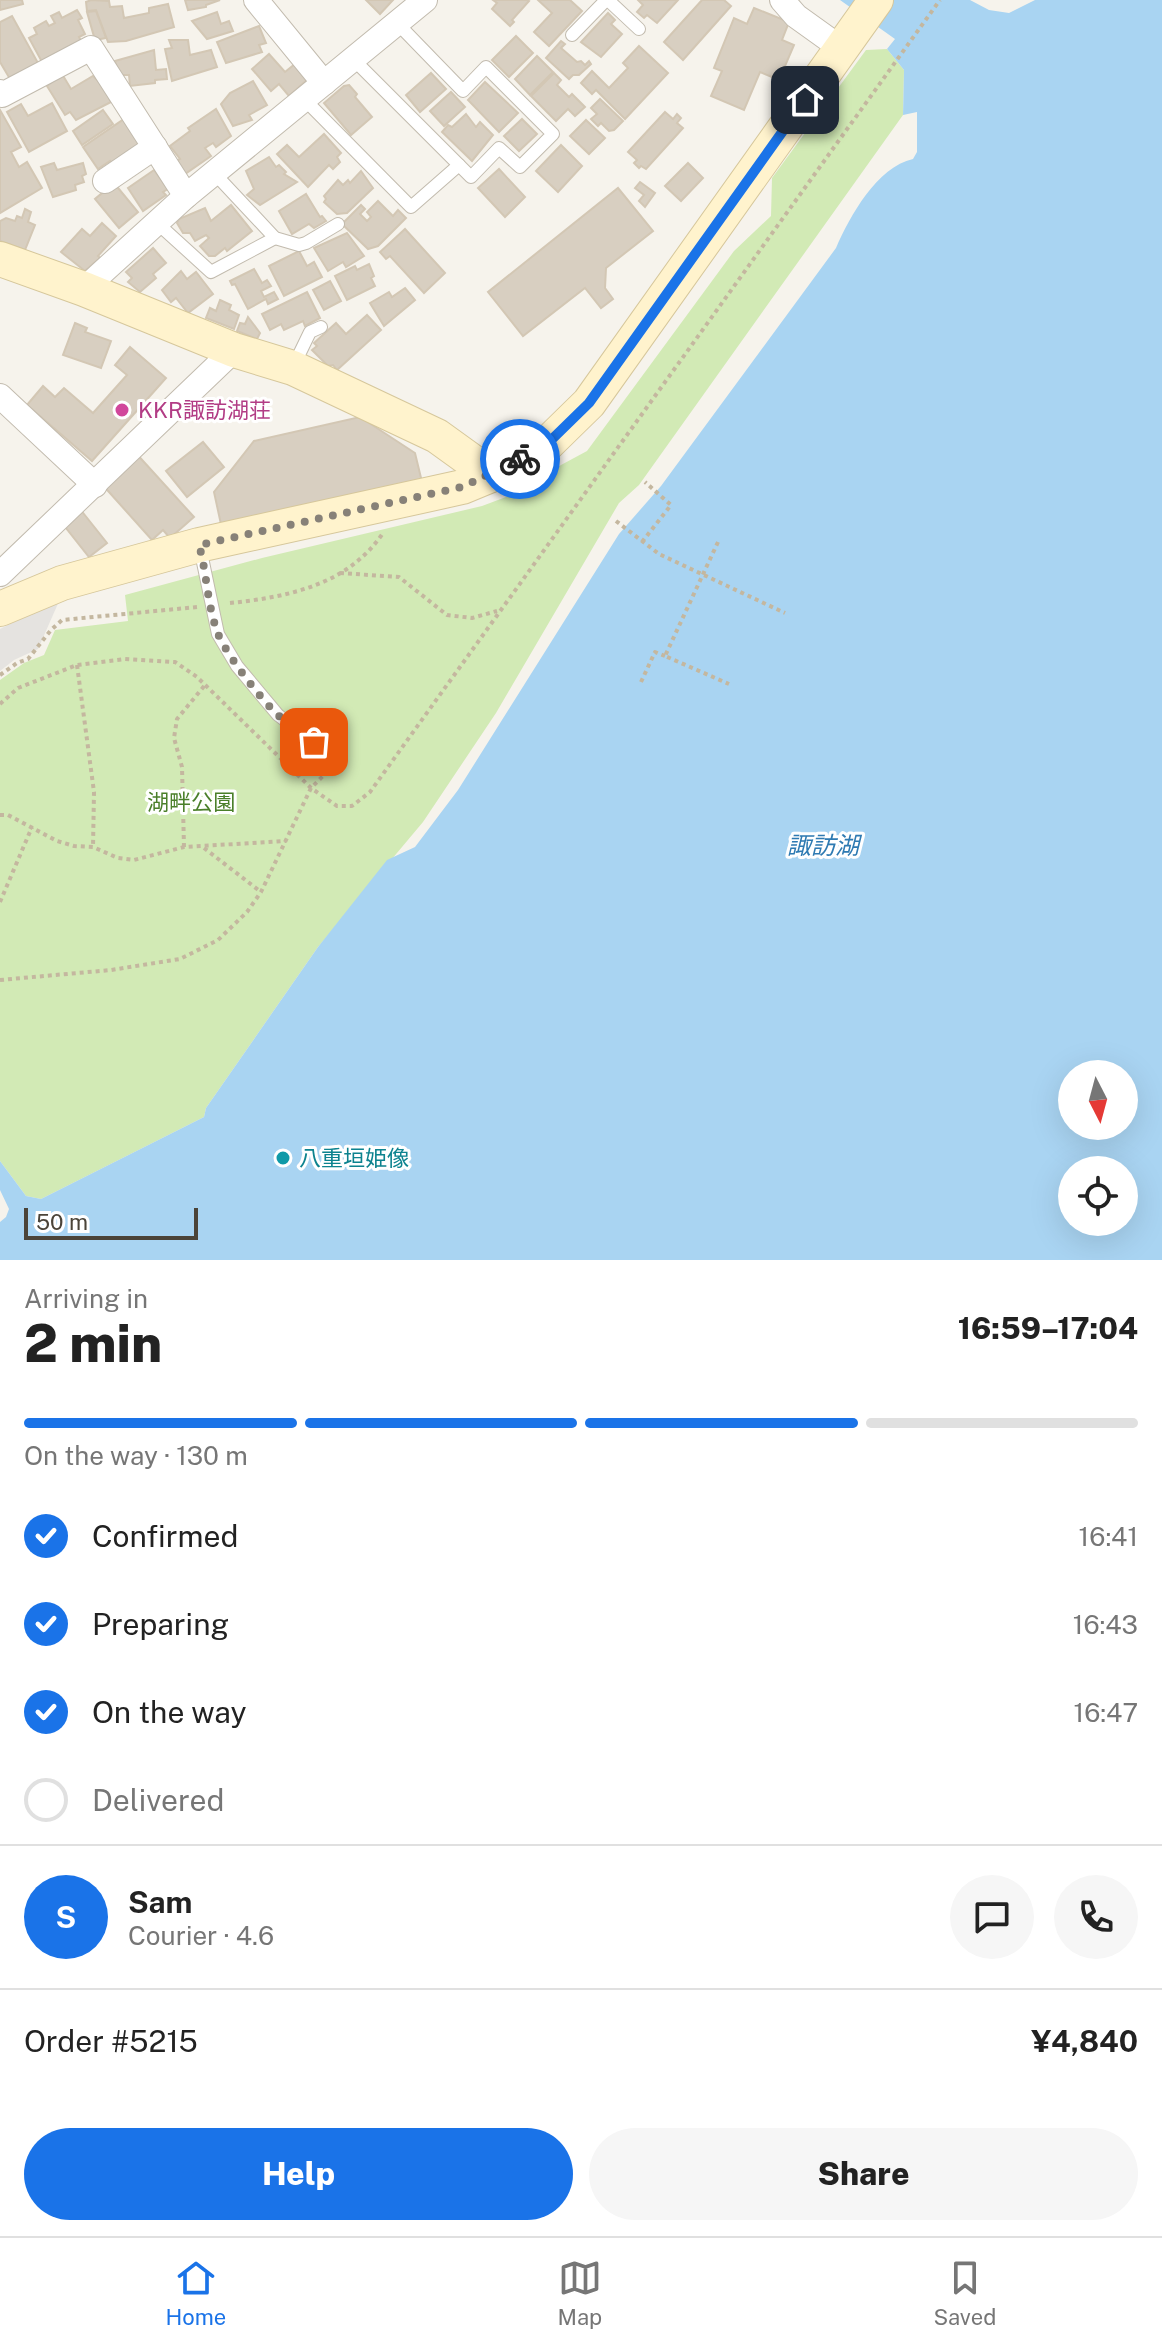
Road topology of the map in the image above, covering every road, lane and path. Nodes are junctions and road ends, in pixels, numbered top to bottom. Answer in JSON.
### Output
{"nodes":[{"id":1,"x":256,"y":0,"type":"edge"},
{"id":2,"x":425,"y":0,"type":"edge"},
{"id":3,"x":607,"y":0,"type":"edge"},
{"id":4,"x":782,"y":0,"type":"edge"},
{"id":5,"x":876,"y":0,"type":"edge"},
{"id":6,"x":940,"y":0,"type":"edge"},
{"id":7,"x":397,"y":23,"type":"junction"},
{"id":8,"x":639,"y":29,"type":"dead end"},
{"id":9,"x":572,"y":35,"type":"dead end"},
{"id":10,"x":846,"y":42,"type":"junction"},
{"id":11,"x":354,"y":60,"type":"junction"},
{"id":12,"x":324,"y":83,"type":"junction"},
{"id":13,"x":0,"y":92,"type":"edge"},
{"id":14,"x":305,"y":100,"type":"junction"},
{"id":15,"x":155,"y":147,"type":"junction"},
{"id":16,"x":459,"y":165,"type":"junction"},
{"id":17,"x":215,"y":174,"type":"junction"},
{"id":18,"x":105,"y":181,"type":"dead end"},
{"id":19,"x":186,"y":196,"type":"junction"},
{"id":20,"x":156,"y":222,"type":"junction"},
{"id":21,"x":338,"y":224,"type":"dead end"},
{"id":22,"x":275,"y":238,"type":"junction"},
{"id":23,"x":0,"y":259,"type":"edge"},
{"id":24,"x":84,"y":289,"type":"junction"},
{"id":25,"x":321,"y":327,"type":"dead end"},
{"id":26,"x":234,"y":350,"type":"junction"},
{"id":27,"x":293,"y":368,"type":"junction"},
{"id":28,"x":0,"y":396,"type":"edge"},
{"id":29,"x":491,"y":475,"type":"junction"},
{"id":30,"x":645,"y":482,"type":"dead end"},
{"id":31,"x":95,"y":485,"type":"junction"},
{"id":32,"x":616,"y":521,"type":"dead end"},
{"id":33,"x":642,"y":542,"type":"junction"},
{"id":34,"x":718,"y":542,"type":"dead end"},
{"id":35,"x":199,"y":545,"type":"junction"},
{"id":36,"x":340,"y":573,"type":"dead end"},
{"id":37,"x":0,"y":574,"type":"edge"},
{"id":38,"x":0,"y":609,"type":"edge"},
{"id":39,"x":500,"y":611,"type":"junction"},
{"id":40,"x":785,"y":613,"type":"dead end"},
{"id":41,"x":665,"y":656,"type":"junction"},
{"id":42,"x":77,"y":665,"type":"junction"},
{"id":43,"x":641,"y":682,"type":"dead end"},
{"id":44,"x":205,"y":684,"type":"junction"},
{"id":45,"x":729,"y":684,"type":"dead end"},
{"id":46,"x":0,"y":704,"type":"edge"},
{"id":47,"x":333,"y":765,"type":"joint"},
{"id":48,"x":311,"y":788,"type":"junction"},
{"id":49,"x":0,"y":815,"type":"edge"},
{"id":50,"x":32,"y":827,"type":"junction"},
{"id":51,"x":286,"y":841,"type":"junction"},
{"id":52,"x":202,"y":846,"type":"junction"},
{"id":53,"x":93,"y":847,"type":"junction"},
{"id":54,"x":184,"y":847,"type":"junction"},
{"id":55,"x":261,"y":892,"type":"junction"},
{"id":56,"x":0,"y":902,"type":"edge"},
{"id":57,"x":0,"y":980,"type":"edge"}],
"edges":[{"from":1,"to":12,"type":"street"},
{"from":2,"to":7,"type":"street"},
{"from":3,"to":8,"type":"lane"},
{"from":3,"to":9,"type":"lane"},
{"from":4,"to":10,"type":"street"},
{"from":5,"to":10,"type":"street"},
{"from":6,"to":39,"type":"path"},
{"from":7,"to":11,"type":"street"},
{"from":7,"to":16,"type":"lane"},
{"from":10,"to":29,"type":"street"},
{"from":11,"to":12,"type":"street"},
{"from":11,"to":16,"type":"lane"},
{"from":12,"to":14,"type":"street"},
{"from":13,"to":15,"type":"street"},
{"from":14,"to":16,"type":"lane"},
{"from":14,"to":17,"type":"street"},
{"from":15,"to":18,"type":"street"},
{"from":15,"to":19,"type":"street"},
{"from":17,"to":19,"type":"street"},
{"from":17,"to":22,"type":"lane"},
{"from":19,"to":20,"type":"street"},
{"from":20,"to":22,"type":"lane"},
{"from":20,"to":24,"type":"street"},
{"from":21,"to":22,"type":"lane"},
{"from":23,"to":24,"type":"street"},
{"from":24,"to":26,"type":"street"},
{"from":25,"to":27,"type":"lane"},
{"from":26,"to":27,"type":"street"},
{"from":26,"to":31,"type":"street"},
{"from":27,"to":29,"type":"street"},
{"from":28,"to":31,"type":"street"},
{"from":29,"to":35,"type":"street"},
{"from":30,"to":33,"type":"path"},
{"from":31,"to":37,"type":"street"},
{"from":32,"to":33,"type":"path"},
{"from":33,"to":40,"type":"path"},
{"from":34,"to":41,"type":"path"},
{"from":35,"to":38,"type":"street"},
{"from":35,"to":47,"type":"lane"},
{"from":36,"to":39,"type":"path"},
{"from":39,"to":48,"type":"path"},
{"from":41,"to":43,"type":"path"},
{"from":41,"to":45,"type":"path"},
{"from":42,"to":44,"type":"path"},
{"from":42,"to":46,"type":"path"},
{"from":42,"to":53,"type":"path"},
{"from":44,"to":48,"type":"path"},
{"from":44,"to":54,"type":"path"},
{"from":47,"to":48,"type":"path"},
{"from":48,"to":51,"type":"path"},
{"from":49,"to":50,"type":"path"},
{"from":50,"to":53,"type":"path"},
{"from":50,"to":56,"type":"path"},
{"from":51,"to":52,"type":"path"},
{"from":51,"to":55,"type":"path"},
{"from":52,"to":54,"type":"path"},
{"from":52,"to":55,"type":"path"},
{"from":53,"to":54,"type":"path"},
{"from":55,"to":57,"type":"path"}]}
